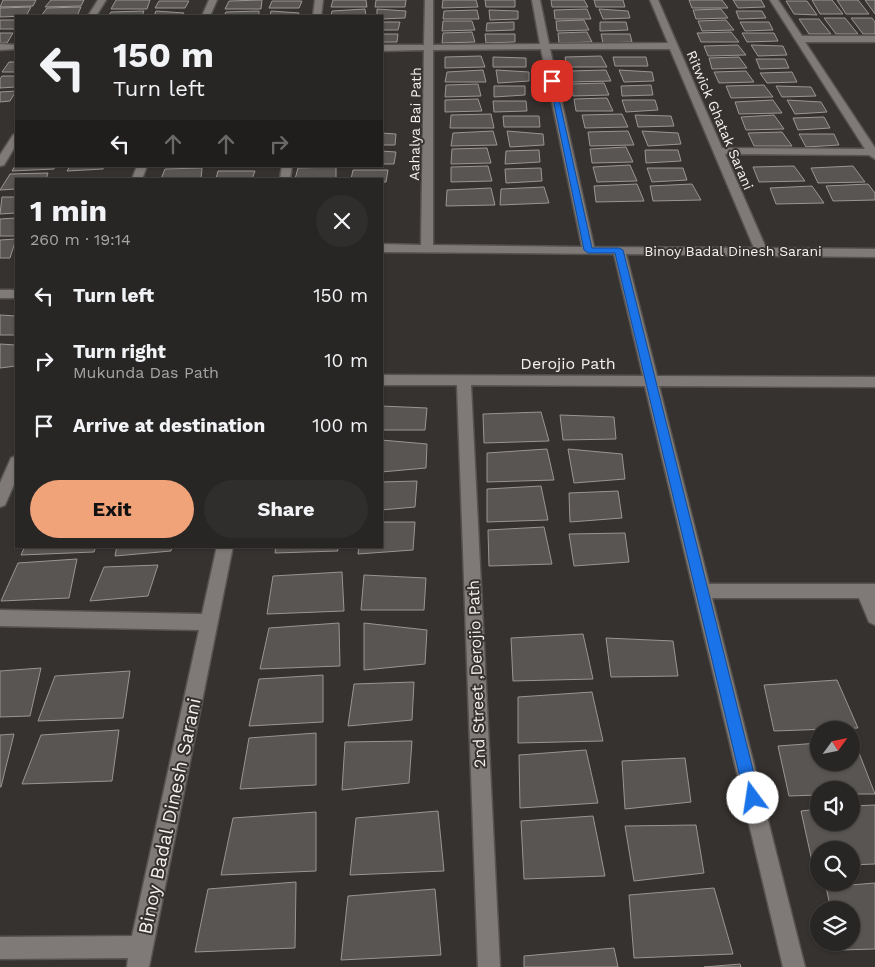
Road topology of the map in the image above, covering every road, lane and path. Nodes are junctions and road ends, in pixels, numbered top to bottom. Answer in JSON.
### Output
{"nodes":[{"id":1,"x":102,"y":0,"type":"edge"},
{"id":2,"x":213,"y":0,"type":"edge"},
{"id":3,"x":319,"y":0,"type":"edge"},
{"id":4,"x":430,"y":0,"type":"edge"},
{"id":5,"x":536,"y":0,"type":"edge"},
{"id":6,"x":654,"y":0,"type":"edge"},
{"id":7,"x":774,"y":0,"type":"edge"},
{"id":8,"x":93,"y":15,"type":"edge"},
{"id":9,"x":206,"y":15,"type":"edge"},
{"id":10,"x":317,"y":15,"type":"edge"},
{"id":11,"x":800,"y":39,"type":"junction"},
{"id":12,"x":875,"y":39,"type":"edge"},
{"id":13,"x":674,"y":46,"type":"junction"},
{"id":14,"x":0,"y":47,"type":"edge"},
{"id":15,"x":15,"y":47,"type":"edge"},
{"id":16,"x":383,"y":48,"type":"edge"},
{"id":17,"x":429,"y":48,"type":"junction"},
{"id":18,"x":545,"y":48,"type":"junction"},
{"id":19,"x":15,"y":139,"type":"edge"},
{"id":20,"x":718,"y":150,"type":"junction"},
{"id":21,"x":874,"y":154,"type":"edge"},
{"id":22,"x":0,"y":163,"type":"edge"},
{"id":23,"x":383,"y":248,"type":"edge"},
{"id":24,"x":427,"y":249,"type":"junction"},
{"id":25,"x":588,"y":250,"type":"junction"},
{"id":26,"x":619,"y":250,"type":"junction"},
{"id":27,"x":761,"y":252,"type":"junction"},
{"id":28,"x":875,"y":253,"type":"edge"},
{"id":29,"x":0,"y":294,"type":"edge"},
{"id":30,"x":15,"y":294,"type":"edge"},
{"id":31,"x":383,"y":380,"type":"edge"},
{"id":32,"x":464,"y":380,"type":"junction"},
{"id":33,"x":651,"y":381,"type":"junction"},
{"id":34,"x":875,"y":382,"type":"edge"},
{"id":35,"x":15,"y":465,"type":"edge"},
{"id":36,"x":0,"y":500,"type":"edge"},
{"id":37,"x":225,"y":548,"type":"edge"},
{"id":38,"x":702,"y":591,"type":"junction"},
{"id":39,"x":870,"y":591,"type":"edge"},
{"id":40,"x":875,"y":617,"type":"edge"},
{"id":41,"x":0,"y":618,"type":"edge"},
{"id":42,"x":209,"y":622,"type":"junction"},
{"id":43,"x":0,"y":948,"type":"edge"},
{"id":44,"x":140,"y":957,"type":"edge"},
{"id":45,"x":489,"y":967,"type":"edge"},
{"id":46,"x":794,"y":967,"type":"edge"}],
"edges":[{"from":1,"to":8,"type":"street"},
{"from":2,"to":9,"type":"street"},
{"from":3,"to":10,"type":"street"},
{"from":4,"to":17,"type":"street","name":"Aahalya Bai Path"},
{"from":5,"to":18,"type":"street"},
{"from":6,"to":13,"type":"street","name":"Ritwick Ghatak Sarani"},
{"from":7,"to":11,"type":"street"},
{"from":11,"to":12,"type":"street"},
{"from":11,"to":21,"type":"street"},
{"from":13,"to":18,"type":"street"},
{"from":13,"to":20,"type":"street","name":"Ritwick Ghatak Sarani"},
{"from":14,"to":15,"type":"street"},
{"from":16,"to":17,"type":"street"},
{"from":17,"to":18,"type":"street"},
{"from":17,"to":24,"type":"street","name":"Aahalya Bai Path"},
{"from":18,"to":25,"type":"street"},
{"from":19,"to":22,"type":"street"},
{"from":20,"to":21,"type":"street"},
{"from":20,"to":27,"type":"street","name":"Ritwick Ghatak Sarani"},
{"from":23,"to":24,"type":"street","name":"Binoy Badal Dinesh Sarani"},
{"from":24,"to":25,"type":"street","name":"Binoy Badal Dinesh Sarani"},
{"from":25,"to":26,"type":"street","name":"Binoy Badal Dinesh Sarani"},
{"from":26,"to":27,"type":"street","name":"Binoy Badal Dinesh Sarani"},
{"from":26,"to":33,"type":"street"},
{"from":27,"to":28,"type":"street","name":"Binoy Badal Dinesh Sarani"},
{"from":29,"to":30,"type":"street"},
{"from":31,"to":32,"type":"street","name":"Derojio Path"},
{"from":32,"to":33,"type":"street","name":"Derojio Path"},
{"from":32,"to":45,"type":"street","name":"2nd Street ,Derojio Path"},
{"from":33,"to":34,"type":"street","name":"Derojio Path"},
{"from":33,"to":38,"type":"street"},
{"from":35,"to":36,"type":"street"},
{"from":37,"to":42,"type":"street","name":"Binoy Badal Dinesh Sarani"},
{"from":38,"to":39,"type":"street"},
{"from":38,"to":46,"type":"street"},
{"from":39,"to":40,"type":"street"},
{"from":41,"to":42,"type":"street"},
{"from":42,"to":44,"type":"street","name":"Binoy Badal Dinesh Sarani"},
{"from":43,"to":44,"type":"street","name":"Binoy Badal Dinesh Sarani"}]}
